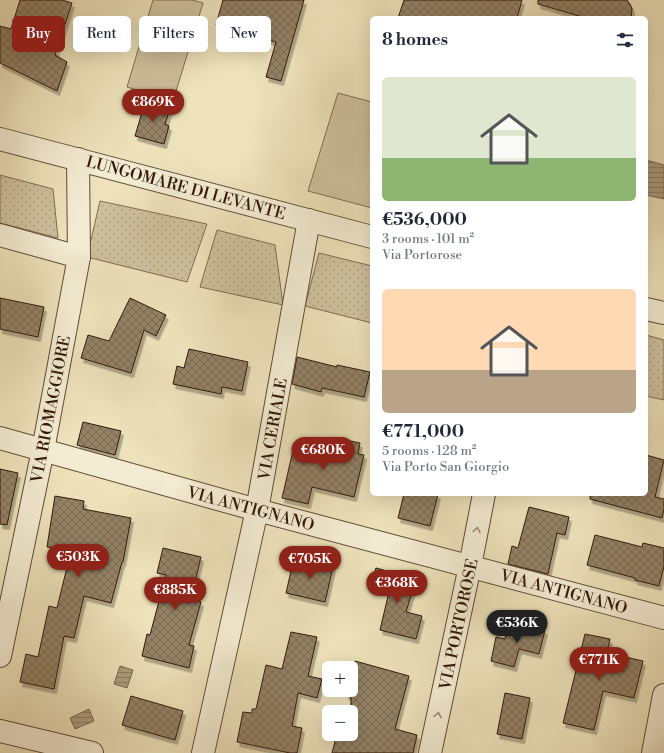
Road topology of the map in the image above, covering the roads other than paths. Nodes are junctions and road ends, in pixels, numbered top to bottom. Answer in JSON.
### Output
{"nodes":[{"id":1,"x":0,"y":139,"type":"edge"},
{"id":2,"x":78,"y":159,"type":"junction"},
{"id":3,"x":310,"y":220,"type":"junction"},
{"id":4,"x":0,"y":235,"type":"edge"},
{"id":5,"x":370,"y":236,"type":"edge"},
{"id":6,"x":79,"y":257,"type":"junction"},
{"id":7,"x":648,"y":309,"type":"edge"},
{"id":8,"x":664,"y":313,"type":"edge"},
{"id":9,"x":0,"y":438,"type":"edge"},
{"id":10,"x":43,"y":450,"type":"junction"},
{"id":11,"x":484,"y":496,"type":"edge"},
{"id":12,"x":257,"y":510,"type":"junction"},
{"id":13,"x":470,"y":566,"type":"junction"},
{"id":14,"x":664,"y":618,"type":"edge"},
{"id":15,"x":0,"y":656,"type":"edge"},
{"id":16,"x":664,"y":695,"type":"edge"},
{"id":17,"x":0,"y":731,"type":"edge"},
{"id":18,"x":92,"y":753,"type":"edge"},
{"id":19,"x":203,"y":753,"type":"edge"},
{"id":20,"x":430,"y":753,"type":"edge"},
{"id":21,"x":652,"y":753,"type":"edge"}],
"edges":[{"from":1,"to":2,"type":"street","name":"LUNGOMARE DI LEVANTE"},
{"from":2,"to":3,"type":"street","name":"LUNGOMARE DI LEVANTE"},
{"from":2,"to":6,"type":"street","name":"VIA RIOMAGGIORE"},
{"from":3,"to":5,"type":"street","name":"LUNGOMARE DI LEVANTE"},
{"from":3,"to":12,"type":"street","name":"VIA CERIALE"},
{"from":4,"to":6,"type":"street"},
{"from":6,"to":10,"type":"street","name":"VIA RIOMAGGIORE"},
{"from":7,"to":8,"type":"street"},
{"from":9,"to":10,"type":"street","name":"VIA ANTIGNANO"},
{"from":10,"to":12,"type":"street","name":"VIA ANTIGNANO"},
{"from":10,"to":15,"type":"street","name":"VIA RIOMAGGIORE"},
{"from":13,"to":11,"type":"street","name":"VIA PORTOROSE","one_way":true},
{"from":12,"to":13,"type":"street","name":"VIA ANTIGNANO"},
{"from":12,"to":19,"type":"street","name":"VIA CERIALE"},
{"from":13,"to":14,"type":"street","name":"VIA ANTIGNANO"},
{"from":20,"to":13,"type":"street","name":"VIA PORTOROSE","one_way":true},
{"from":16,"to":21,"type":"street"},
{"from":17,"to":18,"type":"street"}]}
